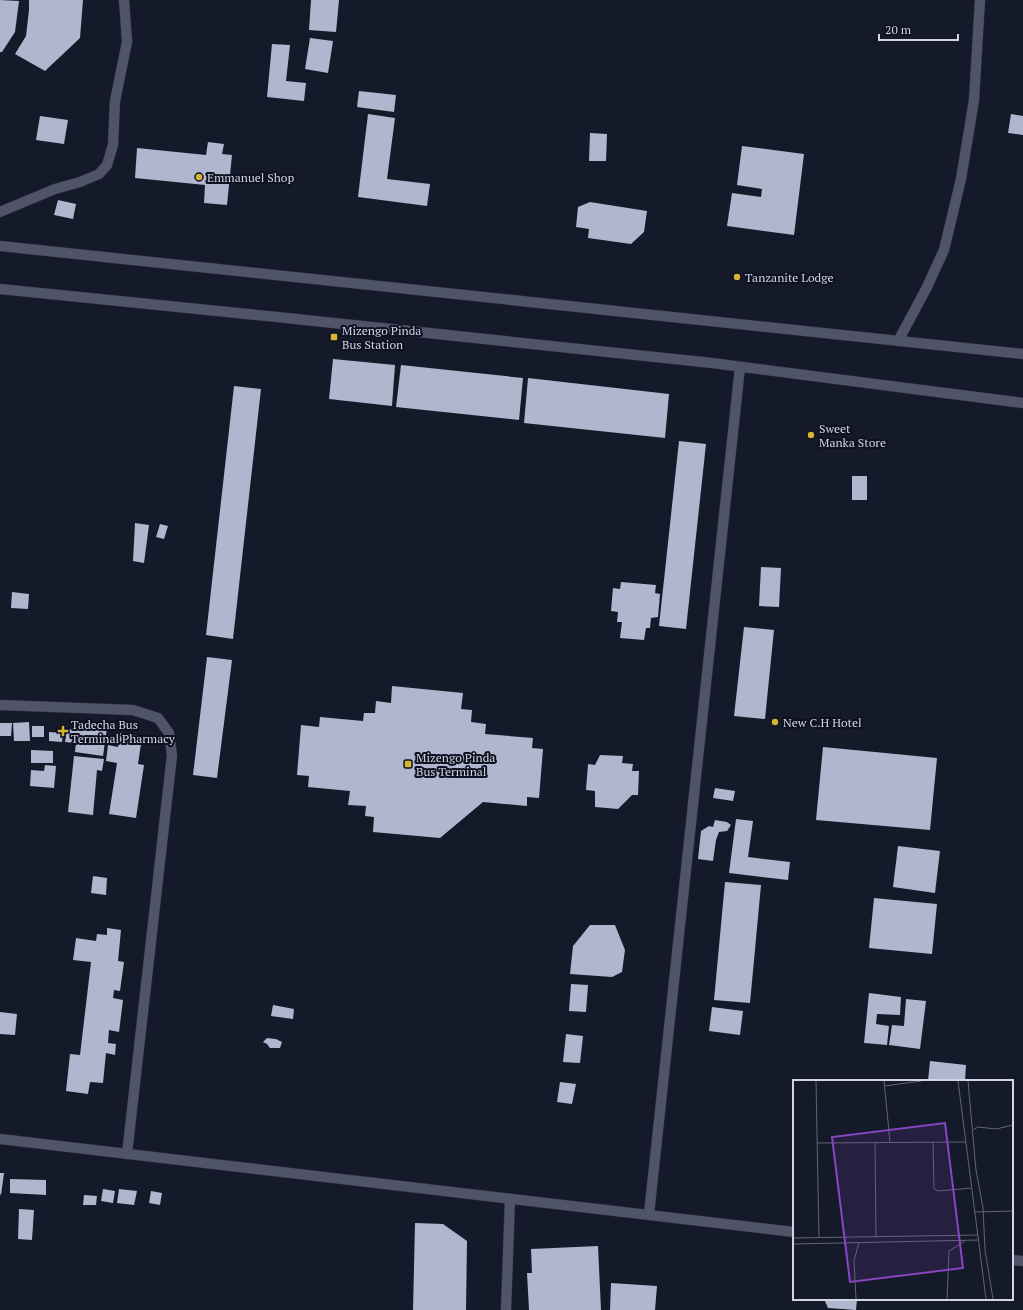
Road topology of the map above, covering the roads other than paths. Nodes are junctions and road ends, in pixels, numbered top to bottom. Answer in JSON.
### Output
{"nodes":[{"id":1,"x":124,"y":0,"type":"edge"},
{"id":2,"x":980,"y":0,"type":"edge"},
{"id":3,"x":0,"y":212,"type":"edge"},
{"id":4,"x":0,"y":246,"type":"edge"},
{"id":5,"x":0,"y":289,"type":"edge"},
{"id":6,"x":898,"y":341,"type":"junction"},
{"id":7,"x":1023,"y":354,"type":"edge"},
{"id":8,"x":740,"y":367,"type":"junction"},
{"id":9,"x":1023,"y":403,"type":"edge"},
{"id":10,"x":0,"y":705,"type":"edge"},
{"id":11,"x":0,"y":1139,"type":"edge"},
{"id":12,"x":127,"y":1154,"type":"junction"},
{"id":13,"x":510,"y":1199,"type":"junction"},
{"id":14,"x":649,"y":1214,"type":"junction"},
{"id":15,"x":793,"y":1232,"type":"edge"},
{"id":16,"x":1013,"y":1260,"type":"edge"},
{"id":17,"x":1023,"y":1261,"type":"edge"},
{"id":18,"x":506,"y":1310,"type":"edge"}],
"edges":[{"from":1,"to":3,"type":"street"},
{"from":2,"to":6,"type":"street"},
{"from":4,"to":6,"type":"street"},
{"from":5,"to":8,"type":"street"},
{"from":6,"to":7,"type":"street"},
{"from":8,"to":9,"type":"street"},
{"from":8,"to":14,"type":"street"},
{"from":10,"to":12,"type":"street"},
{"from":11,"to":12,"type":"street"},
{"from":12,"to":13,"type":"street"},
{"from":13,"to":14,"type":"street"},
{"from":13,"to":18,"type":"street"},
{"from":14,"to":15,"type":"street"},
{"from":16,"to":17,"type":"street"}]}
